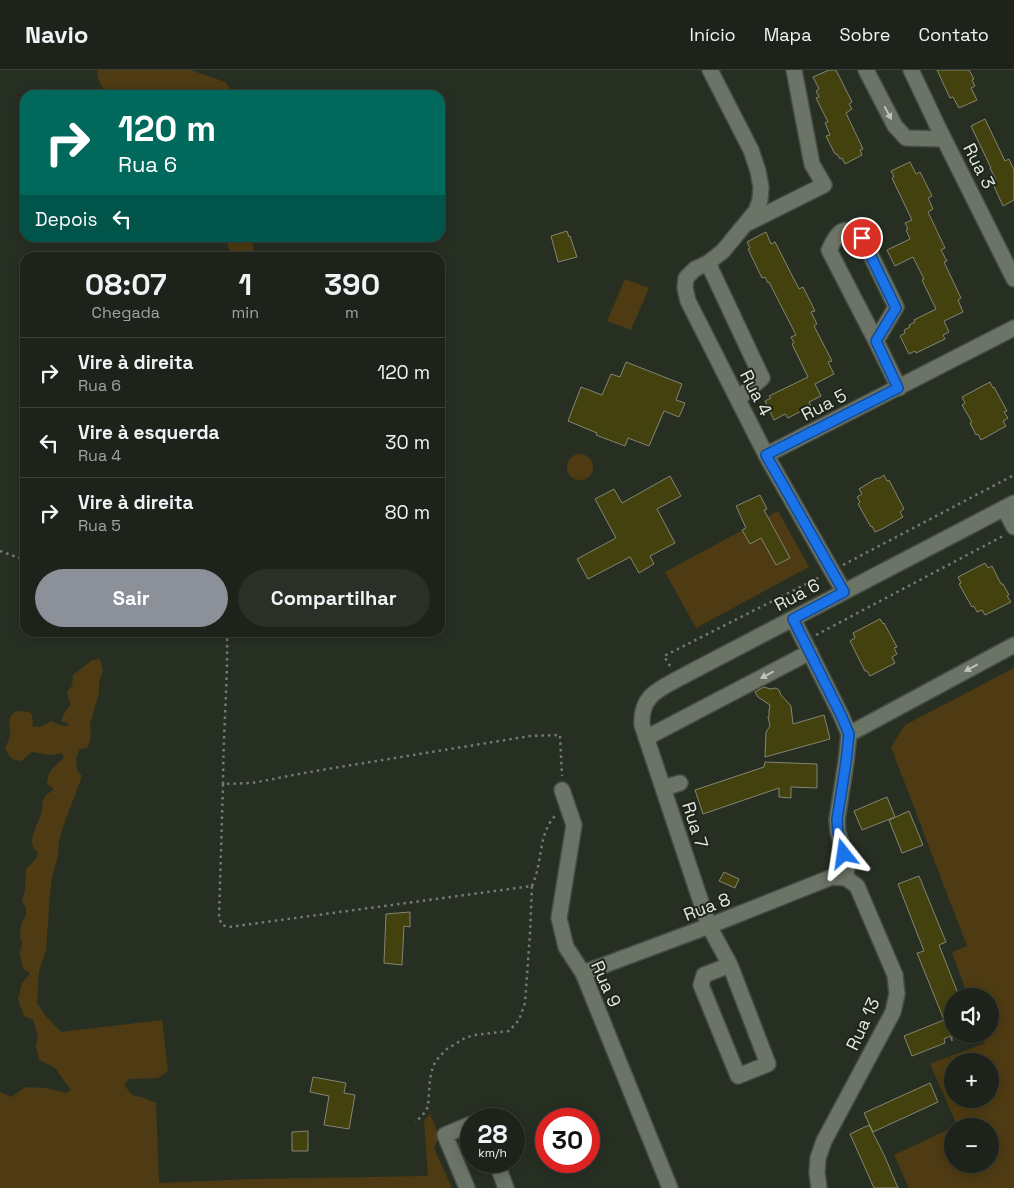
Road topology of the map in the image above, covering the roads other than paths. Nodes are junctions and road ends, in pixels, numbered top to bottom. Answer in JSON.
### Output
{"nodes":[{"id":1,"x":710,"y":70,"type":"edge"},
{"id":2,"x":794,"y":70,"type":"edge"},
{"id":3,"x":866,"y":70,"type":"edge"},
{"id":4,"x":911,"y":70,"type":"edge"},
{"id":5,"x":944,"y":139,"type":"junction"},
{"id":6,"x":747,"y":224,"type":"junction"},
{"id":7,"x":708,"y":263,"type":"junction"},
{"id":8,"x":1014,"y":279,"type":"edge"},
{"id":9,"x":1014,"y":328,"type":"edge"},
{"id":10,"x":876,"y":341,"type":"junction"},
{"id":11,"x":898,"y":388,"type":"junction"},
{"id":12,"x":738,"y":399,"type":"junction"},
{"id":13,"x":766,"y":455,"type":"junction"},
{"id":14,"x":1009,"y":505,"type":"edge"},
{"id":15,"x":1012,"y":530,"type":"edge"},
{"id":16,"x":844,"y":592,"type":"junction"},
{"id":17,"x":793,"y":619,"type":"junction"},
{"id":18,"x":810,"y":645,"type":"junction"},
{"id":19,"x":1014,"y":645,"type":"edge"},
{"id":20,"x":651,"y":694,"type":"joint"},
{"id":21,"x":849,"y":734,"type":"junction"},
{"id":22,"x":646,"y":738,"type":"junction"},
{"id":23,"x":680,"y":782,"type":"dead end"},
{"id":24,"x":663,"y":788,"type":"junction"},
{"id":25,"x":562,"y":790,"type":"road end"},
{"id":26,"x":846,"y":878,"type":"junction"},
{"id":27,"x":709,"y":926,"type":"junction"},
{"id":28,"x":730,"y":965,"type":"junction"},
{"id":29,"x":583,"y":973,"type":"junction"},
{"id":30,"x":460,"y":1129,"type":"edge"},
{"id":31,"x":460,"y":1171,"type":"edge"},
{"id":32,"x":461,"y":1173,"type":"edge"},
{"id":33,"x":500,"y":1173,"type":"edge"},
{"id":34,"x":467,"y":1188,"type":"edge"},
{"id":35,"x":506,"y":1188,"type":"edge"},
{"id":36,"x":670,"y":1188,"type":"edge"},
{"id":37,"x":819,"y":1188,"type":"edge"}],
"edges":[{"from":1,"to":6,"type":"street"},
{"from":2,"to":6,"type":"street"},
{"from":3,"to":5,"type":"street","one_way":true},
{"from":4,"to":5,"type":"street","name":"Rua 3"},
{"from":5,"to":8,"type":"street","name":"Rua 3"},
{"from":6,"to":7,"type":"street","name":"Rua 4"},
{"from":7,"to":12,"type":"street"},
{"from":7,"to":12,"type":"street","name":"Rua 4"},
{"from":9,"to":11,"type":"street","name":"Rua 5"},
{"from":10,"to":10,"type":"street"},
{"from":10,"to":11,"type":"street"},
{"from":11,"to":13,"type":"street","name":"Rua 5"},
{"from":12,"to":13,"type":"street","name":"Rua 4"},
{"from":13,"to":16,"type":"street","name":"Rua 4"},
{"from":14,"to":15,"type":"street"},
{"from":14,"to":16,"type":"street","name":"Rua 6"},
{"from":16,"to":17,"type":"street","name":"Rua 6"},
{"from":17,"to":18,"type":"street"},
{"from":17,"to":20,"type":"street","name":"Rua 6"},
{"from":18,"to":21,"type":"street"},
{"from":18,"to":22,"type":"street","one_way":true},
{"from":19,"to":21,"type":"street","one_way":true},
{"from":20,"to":22,"type":"street","name":"Rua 7"},
{"from":21,"to":26,"type":"street"},
{"from":22,"to":24,"type":"street","name":"Rua 7"},
{"from":23,"to":24,"type":"street"},
{"from":24,"to":27,"type":"street","name":"Rua 7"},
{"from":25,"to":29,"type":"street","name":"Rua 9"},
{"from":26,"to":27,"type":"street","name":"Rua 8"},
{"from":26,"to":37,"type":"street","name":"Rua 13"},
{"from":27,"to":28,"type":"street","name":"Rua 7"},
{"from":27,"to":29,"type":"street","name":"Rua 8"},
{"from":28,"to":28,"type":"street","name":"Rua 7"},
{"from":29,"to":36,"type":"street","name":"Rua 9"},
{"from":30,"to":31,"type":"street"},
{"from":32,"to":34,"type":"street"},
{"from":33,"to":35,"type":"street"}]}
